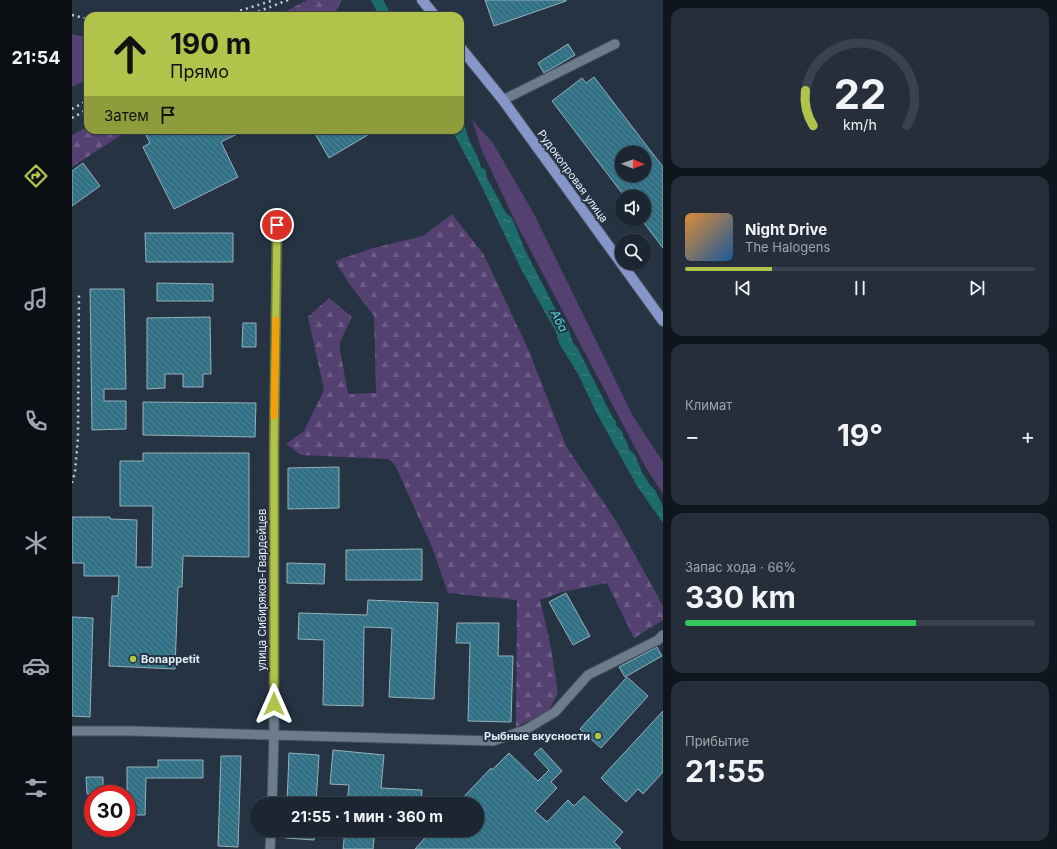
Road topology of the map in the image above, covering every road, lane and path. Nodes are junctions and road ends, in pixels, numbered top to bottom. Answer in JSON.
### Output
{"nodes":[{"id":1,"x":422,"y":0,"type":"edge"},
{"id":2,"x":432,"y":12,"type":"edge"},
{"id":3,"x":615,"y":44,"type":"dead end"},
{"id":4,"x":464,"y":52,"type":"edge"},
{"id":5,"x":503,"y":100,"type":"junction"},
{"id":6,"x":277,"y":225,"type":"dead end"},
{"id":7,"x":663,"y":321,"type":"edge"},
{"id":8,"x":663,"y":635,"type":"edge"},
{"id":9,"x":72,"y":731,"type":"edge"},
{"id":10,"x":274,"y":735,"type":"junction"},
{"id":11,"x":272,"y":797,"type":"edge"},
{"id":12,"x":271,"y":837,"type":"edge"},
{"id":13,"x":270,"y":849,"type":"edge"}],
"edges":[{"from":1,"to":2,"type":"main road"},
{"from":3,"to":5,"type":"street"},
{"from":4,"to":5,"type":"main road","name":"Рудокопровая улица"},
{"from":5,"to":7,"type":"main road","name":"Рудокопровая улица"},
{"from":6,"to":10,"type":"street","name":"улица Сибиряков-Гвардейцев"},
{"from":8,"to":10,"type":"street"},
{"from":9,"to":10,"type":"street"},
{"from":10,"to":11,"type":"street","name":"улица Сибиряков-Гвардейцев"},
{"from":12,"to":13,"type":"street"}]}
